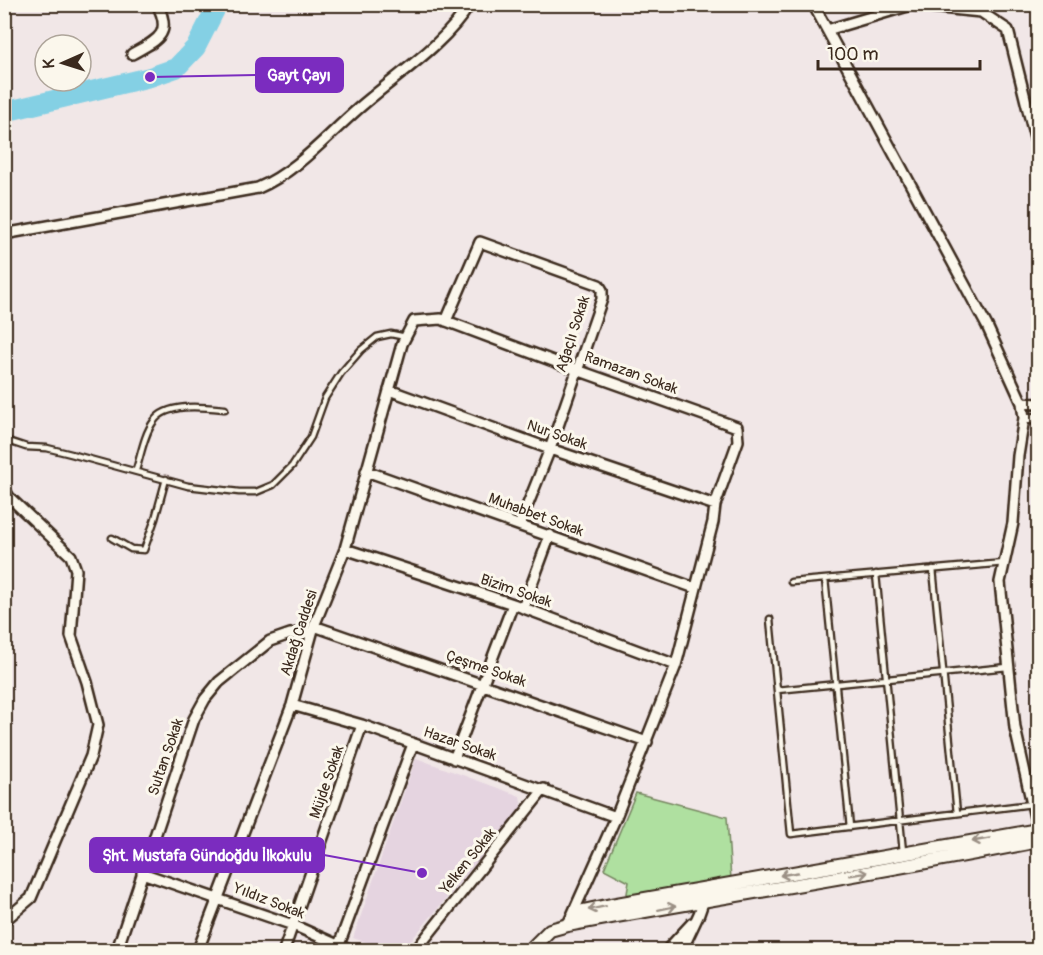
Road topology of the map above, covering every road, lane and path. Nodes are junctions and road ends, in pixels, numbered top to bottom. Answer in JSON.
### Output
{"nodes":[{"id":1,"x":157,"y":4,"type":"edge"},
{"id":2,"x":470,"y":4,"type":"edge"},
{"id":3,"x":813,"y":4,"type":"edge"},
{"id":4,"x":827,"y":30,"type":"junction"},
{"id":5,"x":132,"y":54,"type":"dead end"},
{"id":6,"x":1038,"y":150,"type":"edge"},
{"id":7,"x":4,"y":234,"type":"edge"},
{"id":8,"x":414,"y":321,"type":"joint"},
{"id":9,"x":446,"y":321,"type":"junction"},
{"id":10,"x":406,"y":337,"type":"junction"},
{"id":11,"x":577,"y":370,"type":"junction"},
{"id":12,"x":389,"y":390,"type":"junction"},
{"id":13,"x":1022,"y":403,"type":"junction"},
{"id":14,"x":1038,"y":404,"type":"edge"},
{"id":15,"x":225,"y":408,"type":"dead end"},
{"id":16,"x":1024,"y":418,"type":"junction"},
{"id":17,"x":1038,"y":419,"type":"edge"},
{"id":18,"x":4,"y":440,"type":"edge"},
{"id":19,"x":550,"y":449,"type":"junction"},
{"id":20,"x":136,"y":470,"type":"junction"},
{"id":21,"x":366,"y":471,"type":"junction"},
{"id":22,"x":166,"y":479,"type":"junction"},
{"id":23,"x":4,"y":489,"type":"edge"},
{"id":24,"x":715,"y":505,"type":"junction"},
{"id":25,"x":520,"y":524,"type":"junction"},
{"id":26,"x":550,"y":535,"type":"junction"},
{"id":27,"x":112,"y":538,"type":"dead end"},
{"id":28,"x":345,"y":549,"type":"junction"},
{"id":29,"x":1005,"y":563,"type":"junction"},
{"id":30,"x":933,"y":569,"type":"junction"},
{"id":31,"x":876,"y":574,"type":"junction"},
{"id":32,"x":825,"y":579,"type":"junction"},
{"id":33,"x":790,"y":582,"type":"dead end"},
{"id":34,"x":695,"y":588,"type":"junction"},
{"id":35,"x":513,"y":604,"type":"junction"},
{"id":36,"x":523,"y":608,"type":"junction"},
{"id":37,"x":770,"y":619,"type":"dead end"},
{"id":38,"x":313,"y":629,"type":"junction"},
{"id":39,"x":676,"y":665,"type":"junction"},
{"id":40,"x":1008,"y":667,"type":"junction"},
{"id":41,"x":943,"y":673,"type":"junction"},
{"id":42,"x":886,"y":678,"type":"junction"},
{"id":43,"x":483,"y":684,"type":"junction"},
{"id":44,"x":836,"y":684,"type":"junction"},
{"id":45,"x":777,"y":690,"type":"junction"},
{"id":46,"x":292,"y":705,"type":"junction"},
{"id":47,"x":363,"y":725,"type":"junction"},
{"id":48,"x":647,"y":742,"type":"junction"},
{"id":49,"x":413,"y":744,"type":"junction"},
{"id":50,"x":454,"y":759,"type":"junction"},
{"id":51,"x":544,"y":789,"type":"junction"},
{"id":52,"x":1032,"y":804,"type":"junction"},
{"id":53,"x":957,"y":813,"type":"junction"},
{"id":54,"x":616,"y":817,"type":"junction"},
{"id":55,"x":900,"y":821,"type":"junction"},
{"id":56,"x":850,"y":827,"type":"junction"},
{"id":57,"x":1038,"y":830,"type":"edge"},
{"id":58,"x":1038,"y":841,"type":"edge"},
{"id":59,"x":903,"y":854,"type":"junction"},
{"id":60,"x":142,"y":873,"type":"junction"},
{"id":61,"x":706,"y":894,"type":"junction"},
{"id":62,"x":217,"y":897,"type":"junction"},
{"id":63,"x":699,"y":914,"type":"junction"},
{"id":64,"x":4,"y":921,"type":"edge"},
{"id":65,"x":568,"y":924,"type":"junction"},
{"id":66,"x":293,"y":925,"type":"junction"},
{"id":67,"x":339,"y":945,"type":"junction"},
{"id":68,"x":117,"y":951,"type":"edge"},
{"id":69,"x":198,"y":951,"type":"edge"},
{"id":70,"x":284,"y":951,"type":"edge"},
{"id":71,"x":350,"y":951,"type":"edge"},
{"id":72,"x":416,"y":951,"type":"edge"},
{"id":73,"x":530,"y":951,"type":"edge"},
{"id":74,"x":667,"y":951,"type":"edge"},
{"id":75,"x":682,"y":951,"type":"edge"}],
"edges":[{"from":1,"to":5,"type":"street"},
{"from":2,"to":7,"type":"street"},
{"from":3,"to":4,"type":"street"},
{"from":4,"to":6,"type":"street"},
{"from":4,"to":13,"type":"street"},
{"from":8,"to":9,"type":"street","name":"Ramazan Sokak"},
{"from":8,"to":10,"type":"street","name":"Akdağ Caddesi"},
{"from":9,"to":11,"type":"street","name":"Ramazan Sokak"},
{"from":9,"to":11,"type":"street","name":"Ağaçlı Sokak"},
{"from":10,"to":12,"type":"street","name":"Akdağ Caddesi"},
{"from":10,"to":22,"type":"lane"},
{"from":11,"to":19,"type":"street","name":"Ağaçlı Sokak"},
{"from":11,"to":24,"type":"street","name":"Ramazan Sokak"},
{"from":12,"to":19,"type":"street","name":"Nur Sokak"},
{"from":12,"to":21,"type":"street","name":"Akdağ Caddesi"},
{"from":13,"to":14,"type":"street"},
{"from":13,"to":16,"type":"street"},
{"from":15,"to":20,"type":"lane"},
{"from":16,"to":17,"type":"street"},
{"from":16,"to":29,"type":"street"},
{"from":18,"to":20,"type":"lane"},
{"from":19,"to":24,"type":"street","name":"Nur Sokak"},
{"from":19,"to":25,"type":"street","name":"Ağaçlı Sokak"},
{"from":20,"to":22,"type":"lane"},
{"from":21,"to":25,"type":"street","name":"Muhabbet Sokak"},
{"from":21,"to":28,"type":"street","name":"Akdağ Caddesi"},
{"from":22,"to":27,"type":"lane"},
{"from":23,"to":64,"type":"street"},
{"from":24,"to":34,"type":"street"},
{"from":25,"to":26,"type":"street","name":"Muhabbet Sokak"},
{"from":26,"to":34,"type":"street","name":"Muhabbet Sokak"},
{"from":26,"to":36,"type":"street"},
{"from":28,"to":35,"type":"street","name":"Bizim Sokak"},
{"from":28,"to":38,"type":"street","name":"Akdağ Caddesi"},
{"from":29,"to":30,"type":"lane"},
{"from":29,"to":40,"type":"street"},
{"from":30,"to":31,"type":"lane"},
{"from":30,"to":41,"type":"lane"},
{"from":31,"to":32,"type":"lane"},
{"from":31,"to":42,"type":"lane"},
{"from":32,"to":33,"type":"lane"},
{"from":32,"to":44,"type":"lane"},
{"from":34,"to":39,"type":"street"},
{"from":35,"to":36,"type":"street","name":"Bizim Sokak"},
{"from":35,"to":43,"type":"street"},
{"from":36,"to":39,"type":"street","name":"Bizim Sokak"},
{"from":37,"to":45,"type":"lane"},
{"from":38,"to":43,"type":"street","name":"Çeşme Sokak"},
{"from":38,"to":46,"type":"street","name":"Akdağ Caddesi"},
{"from":38,"to":60,"type":"street","name":"Sultan Sokak"},
{"from":39,"to":48,"type":"street"},
{"from":40,"to":41,"type":"lane"},
{"from":40,"to":52,"type":"street"},
{"from":41,"to":42,"type":"lane"},
{"from":41,"to":53,"type":"lane"},
{"from":42,"to":44,"type":"lane"},
{"from":42,"to":55,"type":"lane"},
{"from":43,"to":48,"type":"street","name":"Çeşme Sokak"},
{"from":43,"to":50,"type":"street"},
{"from":44,"to":45,"type":"lane"},
{"from":44,"to":56,"type":"lane"},
{"from":45,"to":56,"type":"lane"},
{"from":46,"to":47,"type":"street","name":"Hazar Sokak"},
{"from":46,"to":62,"type":"street","name":"Akdağ Caddesi"},
{"from":47,"to":49,"type":"street","name":"Hazar Sokak"},
{"from":47,"to":66,"type":"street","name":"Müjde Sokak"},
{"from":48,"to":54,"type":"street"},
{"from":49,"to":50,"type":"street","name":"Hazar Sokak"},
{"from":49,"to":67,"type":"street"},
{"from":50,"to":51,"type":"street","name":"Hazar Sokak"},
{"from":51,"to":54,"type":"street","name":"Hazar Sokak"},
{"from":51,"to":72,"type":"street","name":"Yelken Sokak"},
{"from":52,"to":53,"type":"lane"},
{"from":52,"to":57,"type":"street"},
{"from":53,"to":55,"type":"lane"},
{"from":54,"to":65,"type":"street"},
{"from":55,"to":56,"type":"lane"},
{"from":55,"to":59,"type":"lane"},
{"from":57,"to":59,"type":"street","one_way":true},
{"from":61,"to":58,"type":"street","one_way":true},
{"from":59,"to":61,"type":"street","one_way":true},
{"from":60,"to":62,"type":"street","name":"Yıldız Sokak"},
{"from":60,"to":68,"type":"street","name":"Sultan Sokak"},
{"from":61,"to":63,"type":"street"},
{"from":61,"to":65,"type":"street"},
{"from":62,"to":66,"type":"street","name":"Yıldız Sokak"},
{"from":62,"to":69,"type":"street","name":"Akdağ Caddesi"},
{"from":63,"to":74,"type":"street"},
{"from":63,"to":75,"type":"street"},
{"from":65,"to":73,"type":"street"},
{"from":66,"to":67,"type":"street","name":"Yıldız Sokak"},
{"from":66,"to":70,"type":"street","name":"Müjde Sokak"},
{"from":67,"to":71,"type":"street","name":"Yıldız Sokak"}]}
